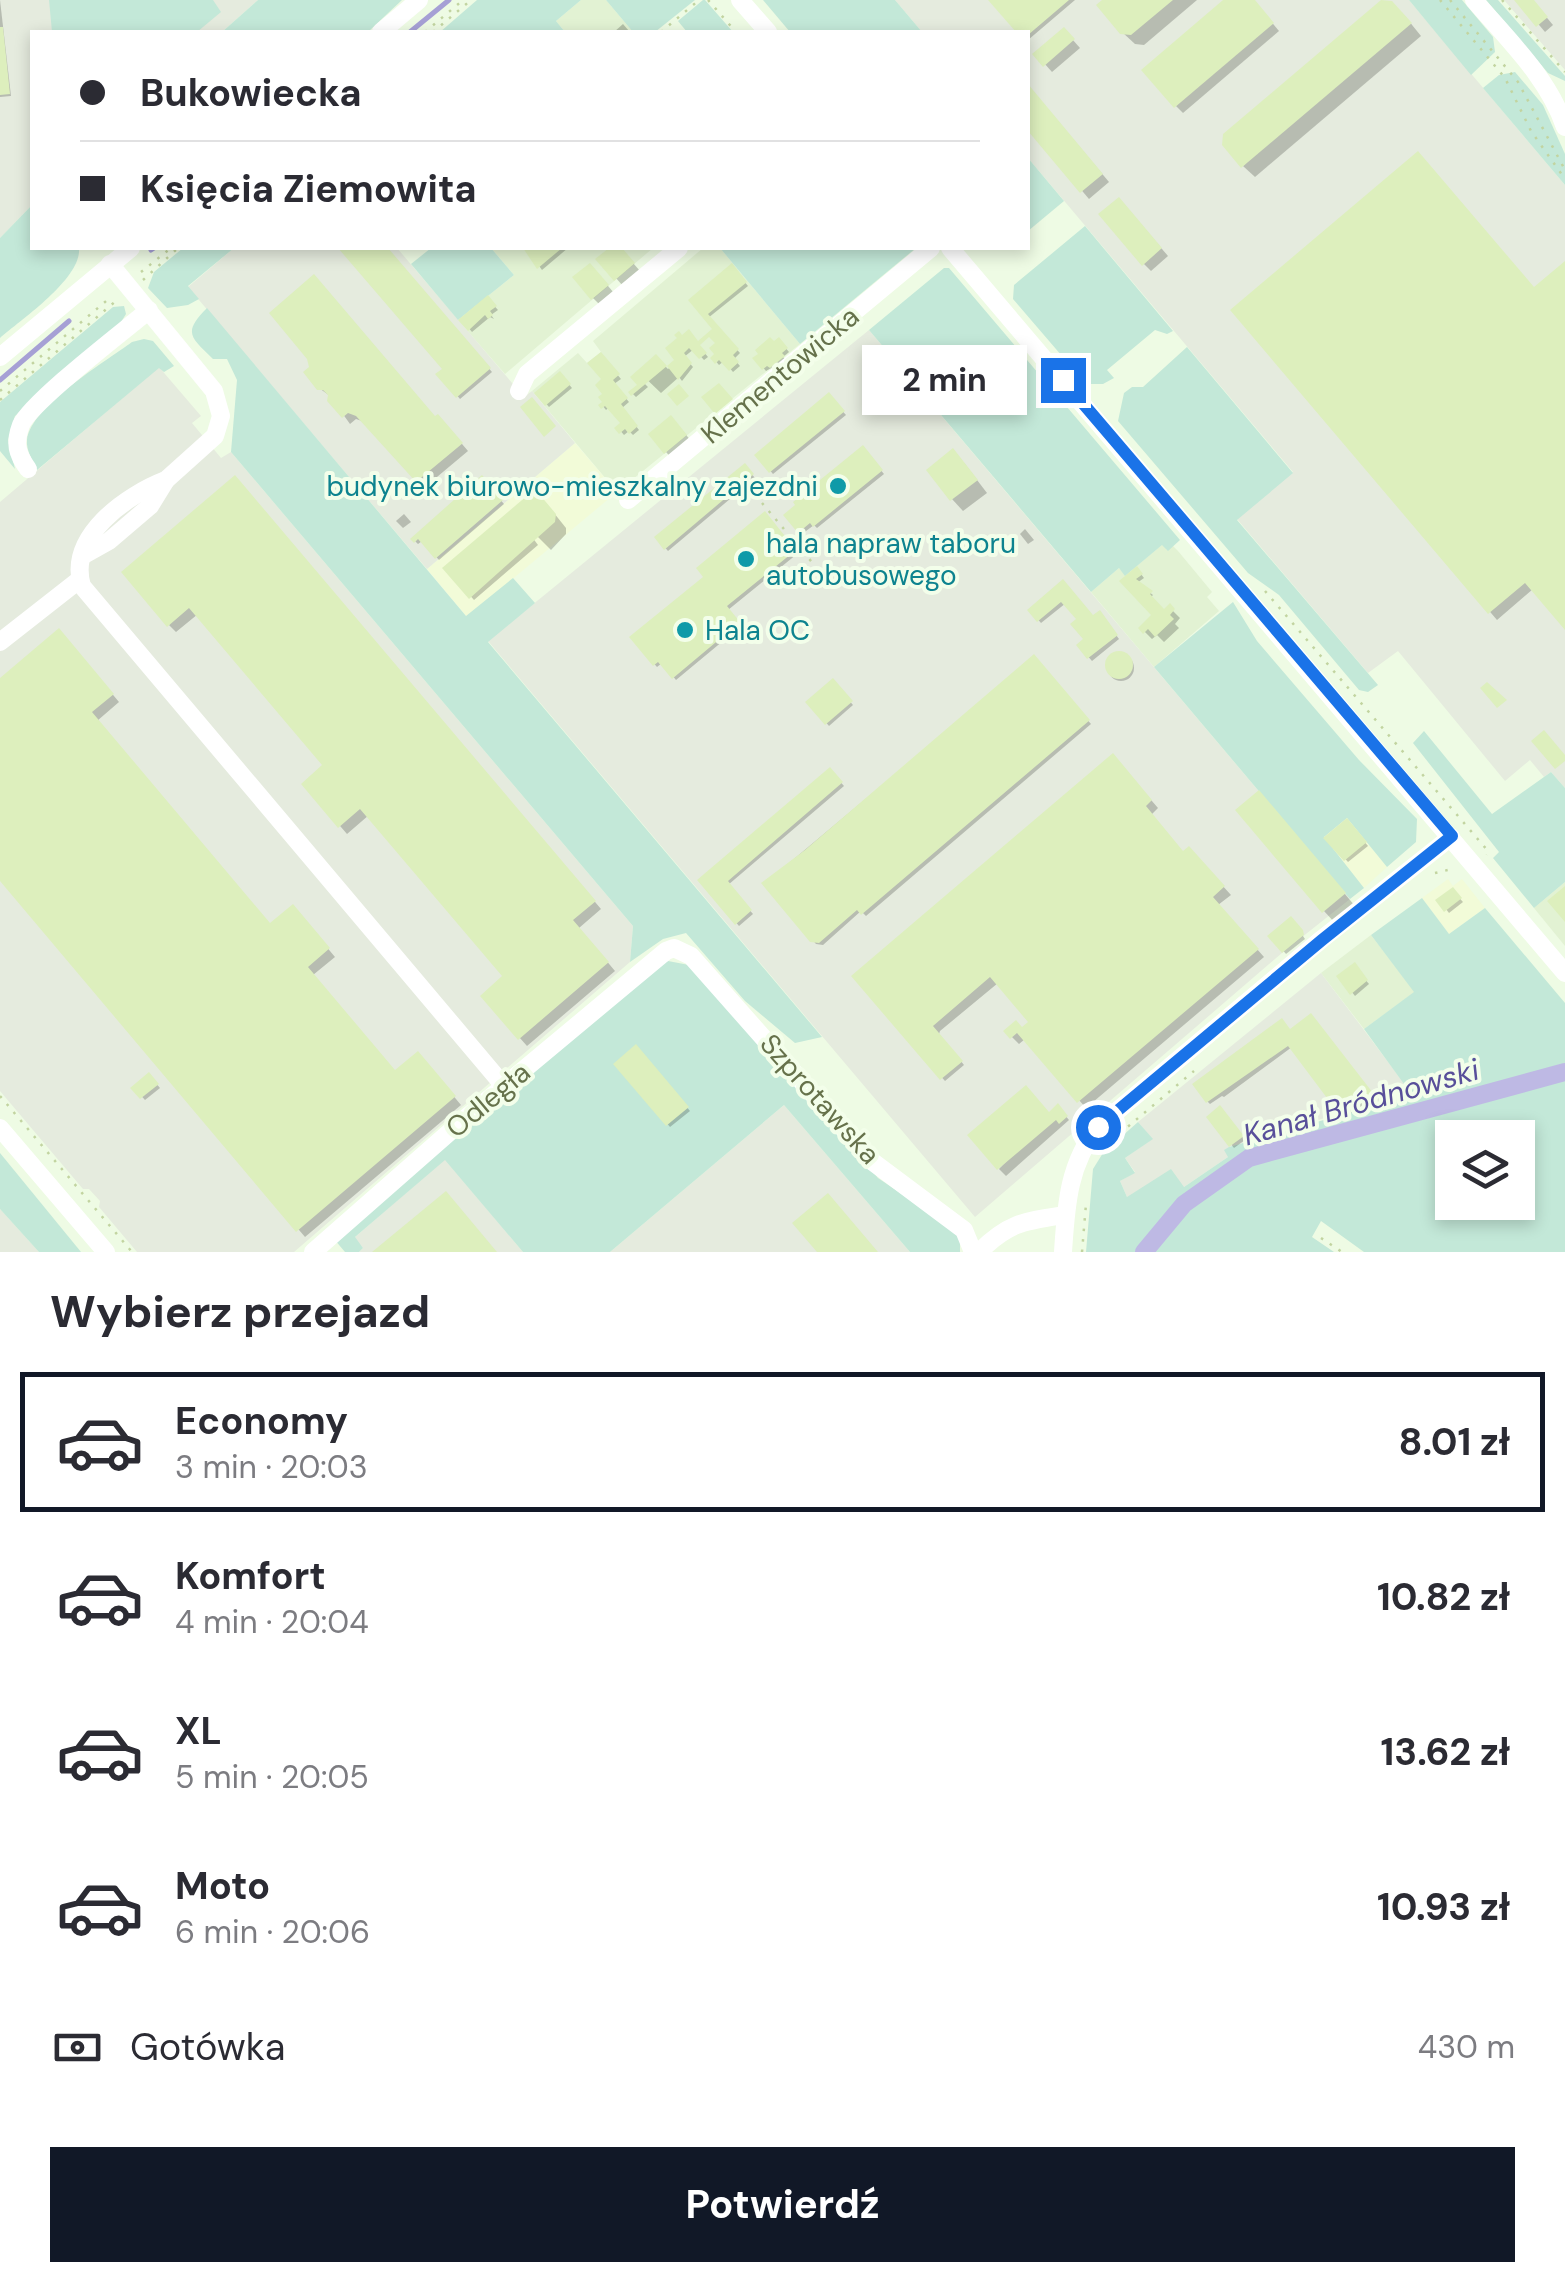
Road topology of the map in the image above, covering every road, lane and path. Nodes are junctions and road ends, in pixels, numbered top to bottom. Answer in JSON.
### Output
{"nodes":[{"id":1,"x":420,"y":0,"type":"edge"},
{"id":2,"x":463,"y":0,"type":"edge"},
{"id":3,"x":472,"y":0,"type":"edge"},
{"id":4,"x":698,"y":0,"type":"edge"},
{"id":5,"x":708,"y":0,"type":"edge"},
{"id":6,"x":740,"y":0,"type":"edge"},
{"id":7,"x":1440,"y":0,"type":"edge"},
{"id":8,"x":1450,"y":0,"type":"edge"},
{"id":9,"x":1474,"y":0,"type":"edge"},
{"id":10,"x":1502,"y":0,"type":"edge"},
{"id":11,"x":384,"y":30,"type":"edge"},
{"id":12,"x":426,"y":30,"type":"edge"},
{"id":13,"x":435,"y":30,"type":"edge"},
{"id":14,"x":663,"y":30,"type":"edge"},
{"id":15,"x":734,"y":30,"type":"edge"},
{"id":16,"x":766,"y":30,"type":"edge"},
{"id":17,"x":1565,"y":72,"type":"edge"},
{"id":18,"x":1565,"y":127,"type":"edge"},
{"id":19,"x":1565,"y":170,"type":"edge"},
{"id":20,"x":1565,"y":179,"type":"edge"},
{"id":21,"x":128,"y":250,"type":"edge"},
{"id":22,"x":169,"y":250,"type":"edge"},
{"id":23,"x":175,"y":250,"type":"edge"},
{"id":24,"x":676,"y":250,"type":"edge"},
{"id":25,"x":929,"y":250,"type":"edge"},
{"id":26,"x":952,"y":250,"type":"edge"},
{"id":27,"x":110,"y":264,"type":"junction"},
{"id":28,"x":129,"y":287,"type":"junction"},
{"id":29,"x":149,"y":310,"type":"junction"},
{"id":30,"x":0,"y":357,"type":"edge"},
{"id":31,"x":519,"y":391,"type":"dead end"},
{"id":32,"x":0,"y":392,"type":"edge"},
{"id":33,"x":0,"y":400,"type":"edge"},
{"id":34,"x":28,"y":468,"type":"dead end"},
{"id":35,"x":628,"y":500,"type":"dead end"},
{"id":36,"x":762,"y":503,"type":"dead end"},
{"id":37,"x":80,"y":580,"type":"junction"},
{"id":38,"x":827,"y":580,"type":"dead end"},
{"id":39,"x":0,"y":642,"type":"edge"},
{"id":40,"x":1452,"y":836,"type":"junction"},
{"id":41,"x":1452,"y":869,"type":"dead end"},
{"id":42,"x":1428,"y":874,"type":"dead end"},
{"id":43,"x":666,"y":951,"type":"joint"},
{"id":44,"x":1565,"y":973,"type":"edge"},
{"id":45,"x":1197,"y":1068,"type":"dead end"},
{"id":46,"x":504,"y":1086,"type":"junction"},
{"id":47,"x":0,"y":1096,"type":"edge"},
{"id":48,"x":0,"y":1128,"type":"edge"},
{"id":49,"x":1101,"y":1148,"type":"dead end"},
{"id":50,"x":1087,"y":1190,"type":"dead end"},
{"id":51,"x":1065,"y":1215,"type":"junction"},
{"id":52,"x":1320,"y":1238,"type":"dead end"},
{"id":53,"x":106,"y":1252,"type":"edge"},
{"id":54,"x":132,"y":1252,"type":"edge"},
{"id":55,"x":313,"y":1252,"type":"edge"},
{"id":56,"x":976,"y":1252,"type":"edge"},
{"id":57,"x":1063,"y":1252,"type":"edge"},
{"id":58,"x":1082,"y":1252,"type":"edge"},
{"id":59,"x":1342,"y":1252,"type":"edge"}],
"edges":[{"from":1,"to":11,"type":"street"},
{"from":2,"to":12,"type":"path"},
{"from":3,"to":13,"type":"path"},
{"from":4,"to":14,"type":"path"},
{"from":5,"to":15,"type":"path"},
{"from":6,"to":16,"type":"street"},
{"from":7,"to":20,"type":"path"},
{"from":8,"to":19,"type":"path"},
{"from":9,"to":18,"type":"street"},
{"from":10,"to":17,"type":"path"},
{"from":21,"to":27,"type":"street"},
{"from":22,"to":28,"type":"path"},
{"from":23,"to":28,"type":"path"},
{"from":24,"to":31,"type":"street"},
{"from":25,"to":35,"type":"street","name":"Klementowicka"},
{"from":26,"to":40,"type":"street"},
{"from":27,"to":28,"type":"street"},
{"from":27,"to":30,"type":"street"},
{"from":28,"to":29,"type":"street"},
{"from":28,"to":32,"type":"path"},
{"from":28,"to":33,"type":"path"},
{"from":29,"to":34,"type":"street"},
{"from":29,"to":37,"type":"street"},
{"from":36,"to":38,"type":"path"},
{"from":37,"to":39,"type":"street"},
{"from":37,"to":46,"type":"street"},
{"from":40,"to":44,"type":"street"},
{"from":40,"to":51,"type":"street"},
{"from":41,"to":42,"type":"path"},
{"from":43,"to":46,"type":"street","name":"Odległa"},
{"from":43,"to":56,"type":"street","name":"Szprotawska"},
{"from":45,"to":49,"type":"path"},
{"from":46,"to":55,"type":"street","name":"Odległa"},
{"from":47,"to":54,"type":"path"},
{"from":48,"to":53,"type":"street"},
{"from":50,"to":58,"type":"path"},
{"from":51,"to":56,"type":"street"},
{"from":51,"to":57,"type":"street"},
{"from":52,"to":59,"type":"path"}]}
